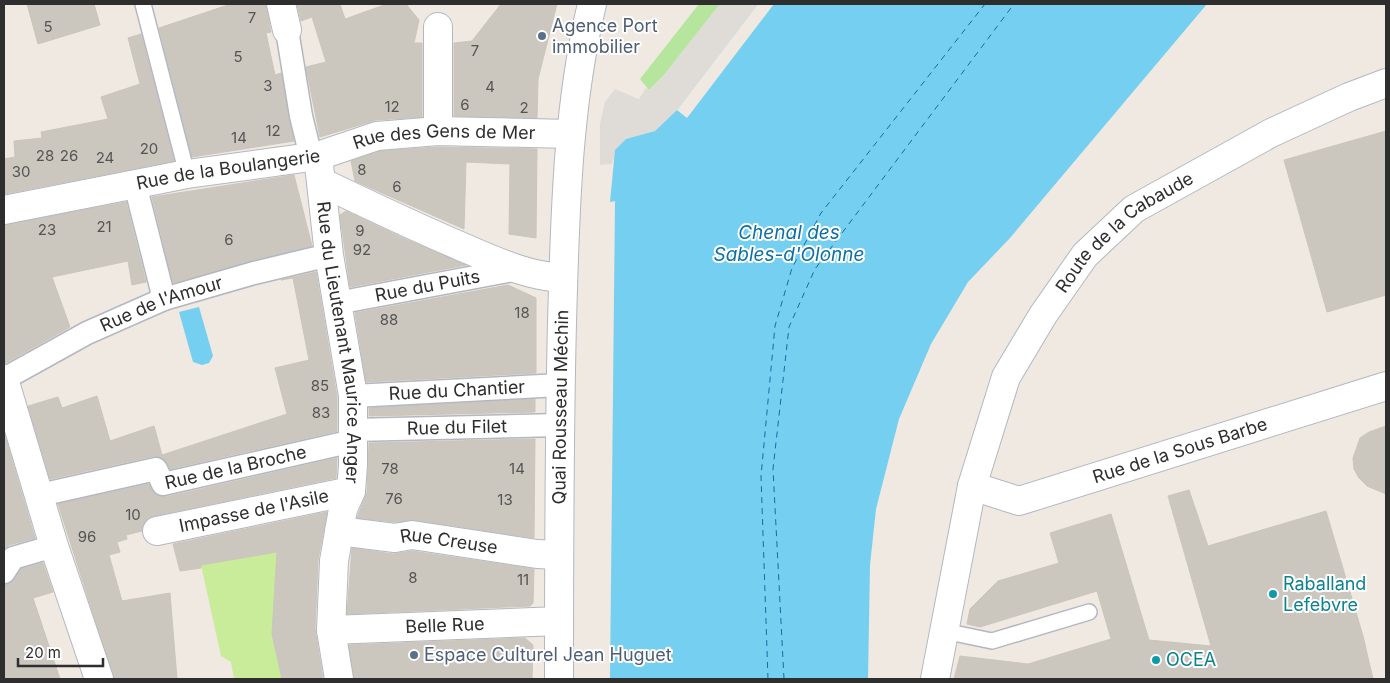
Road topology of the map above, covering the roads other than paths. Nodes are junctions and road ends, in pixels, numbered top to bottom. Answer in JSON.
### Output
{"nodes":[{"id":1,"x":142,"y":4,"type":"edge"},
{"id":2,"x":281,"y":4,"type":"edge"},
{"id":3,"x":592,"y":4,"type":"edge"},
{"id":4,"x":438,"y":27,"type":"dead end"},
{"id":5,"x":287,"y":30,"type":"joint"},
{"id":6,"x":1386,"y":83,"type":"edge"},
{"id":7,"x":438,"y":131,"type":"junction"},
{"id":8,"x":572,"y":134,"type":"junction"},
{"id":9,"x":317,"y":165,"type":"junction"},
{"id":10,"x":187,"y":174,"type":"junction"},
{"id":11,"x":134,"y":184,"type":"junction"},
{"id":12,"x":4,"y":210,"type":"edge"},
{"id":13,"x":329,"y":255,"type":"junction"},
{"id":14,"x":518,"y":270,"type":"junction"},
{"id":15,"x":562,"y":278,"type":"junction"},
{"id":16,"x":164,"y":299,"type":"junction"},
{"id":17,"x":338,"y":303,"type":"junction"},
{"id":18,"x":4,"y":379,"type":"edge"},
{"id":19,"x":560,"y":385,"type":"junction"},
{"id":20,"x":1386,"y":386,"type":"edge"},
{"id":21,"x":354,"y":396,"type":"junction"},
{"id":22,"x":560,"y":425,"type":"junction"},
{"id":23,"x":353,"y":435,"type":"junction"},
{"id":24,"x":972,"y":486,"type":"junction"},
{"id":25,"x":350,"y":491,"type":"junction"},
{"id":26,"x":40,"y":495,"type":"junction"},
{"id":27,"x":157,"y":531,"type":"dead end"},
{"id":28,"x":339,"y":531,"type":"junction"},
{"id":29,"x":54,"y":546,"type":"junction"},
{"id":30,"x":558,"y":555,"type":"junction"},
{"id":31,"x":4,"y":572,"type":"edge"},
{"id":32,"x":1089,"y":612,"type":"dead end"},
{"id":33,"x":559,"y":622,"type":"junction"},
{"id":34,"x":331,"y":630,"type":"junction"},
{"id":35,"x":944,"y":631,"type":"junction"},
{"id":36,"x":99,"y":679,"type":"edge"},
{"id":37,"x":339,"y":679,"type":"edge"},
{"id":38,"x":559,"y":679,"type":"edge"},
{"id":39,"x":935,"y":679,"type":"edge"}],
"edges":[{"from":1,"to":10,"type":"lane"},
{"from":2,"to":5,"type":"street"},
{"from":3,"to":8,"type":"street","name":"Quai Rousseau Méchin"},
{"from":4,"to":7,"type":"street"},
{"from":5,"to":9,"type":"street"},
{"from":6,"to":24,"type":"street","name":"Route de la Cabaude"},
{"from":7,"to":8,"type":"street","name":"Rue des Gens de Mer"},
{"from":7,"to":9,"type":"street","name":"Rue des Gens de Mer"},
{"from":8,"to":15,"type":"street","name":"Quai Rousseau Méchin"},
{"from":9,"to":10,"type":"street","name":"Rue de la Boulangerie"},
{"from":9,"to":13,"type":"street","name":"Rue du Lieutenant Maurice Anger"},
{"from":9,"to":14,"type":"street","name":"Rue de la Boulangerie"},
{"from":10,"to":11,"type":"street","name":"Rue de la Boulangerie"},
{"from":11,"to":12,"type":"street","name":"Rue de la Boulangerie"},
{"from":11,"to":16,"type":"street"},
{"from":13,"to":16,"type":"street","name":"Rue de l'Amour"},
{"from":13,"to":17,"type":"street","name":"Rue du Lieutenant Maurice Anger"},
{"from":14,"to":15,"type":"street","name":"Rue de la Boulangerie"},
{"from":14,"to":17,"type":"street","name":"Rue du Puits"},
{"from":15,"to":19,"type":"street","name":"Quai Rousseau Méchin"},
{"from":16,"to":18,"type":"street","name":"Rue de l'Amour"},
{"from":17,"to":21,"type":"street","name":"Rue du Lieutenant Maurice Anger"},
{"from":18,"to":26,"type":"street"},
{"from":19,"to":21,"type":"street","name":"Rue du Chantier"},
{"from":19,"to":22,"type":"street","name":"Quai Rousseau Méchin"},
{"from":20,"to":24,"type":"street","name":"Rue de la Sous Barbe"},
{"from":21,"to":23,"type":"street","name":"Rue du Lieutenant Maurice Anger"},
{"from":22,"to":23,"type":"street","name":"Rue du Filet"},
{"from":22,"to":30,"type":"street","name":"Quai Rousseau Méchin"},
{"from":23,"to":25,"type":"street","name":"Rue du Lieutenant Maurice Anger"},
{"from":23,"to":26,"type":"street","name":"Rue de la Broche"},
{"from":24,"to":35,"type":"street","name":"Route de la Cabaude"},
{"from":25,"to":27,"type":"street","name":"Impasse de l'Asile"},
{"from":25,"to":28,"type":"street","name":"Rue du Lieutenant Maurice Anger"},
{"from":26,"to":29,"type":"street"},
{"from":28,"to":30,"type":"street","name":"Rue Creuse"},
{"from":28,"to":34,"type":"street","name":"Rue du Lieutenant Maurice Anger"},
{"from":29,"to":31,"type":"street"},
{"from":29,"to":36,"type":"street"},
{"from":30,"to":33,"type":"street","name":"Quai Rousseau Méchin"},
{"from":32,"to":35,"type":"lane"},
{"from":33,"to":34,"type":"street","name":"Belle Rue"},
{"from":33,"to":38,"type":"street","name":"Quai Rousseau Méchin"},
{"from":34,"to":37,"type":"street","name":"Rue du Lieutenant Maurice Anger"},
{"from":35,"to":39,"type":"street","name":"Route de la Cabaude"}]}
